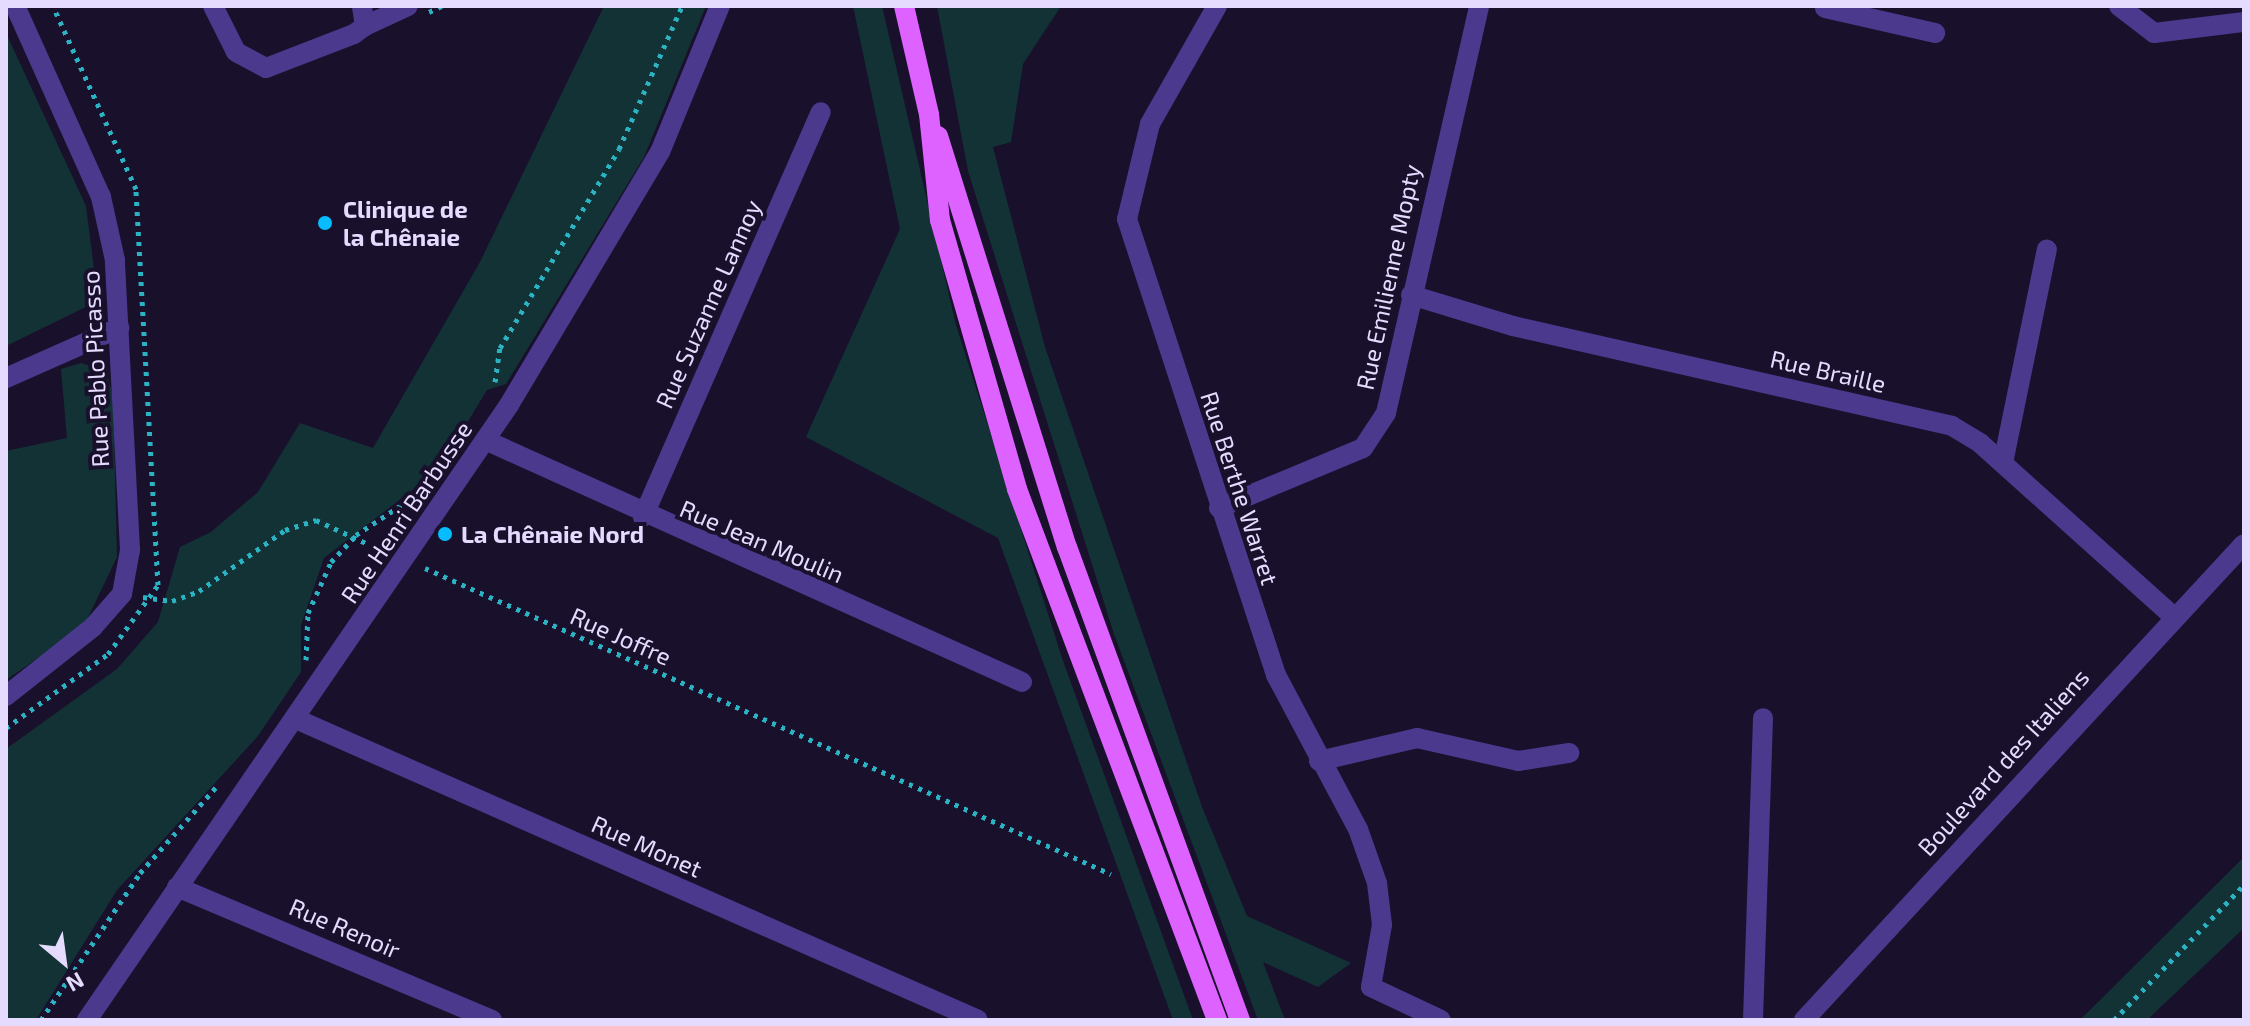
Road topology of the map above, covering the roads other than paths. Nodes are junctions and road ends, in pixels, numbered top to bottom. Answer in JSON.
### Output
{"nodes":[{"id":1,"x":15,"y":6,"type":"edge"},
{"id":2,"x":213,"y":6,"type":"edge"},
{"id":3,"x":720,"y":6,"type":"edge"},
{"id":4,"x":904,"y":6,"type":"edge"},
{"id":5,"x":1217,"y":6,"type":"edge"},
{"id":6,"x":1479,"y":6,"type":"edge"},
{"id":7,"x":2119,"y":6,"type":"edge"},
{"id":8,"x":1823,"y":7,"type":"edge"},
{"id":9,"x":416,"y":10,"type":"edge"},
{"id":10,"x":364,"y":16,"type":"edge"},
{"id":11,"x":2244,"y":22,"type":"edge"},
{"id":12,"x":1935,"y":33,"type":"dead end"},
{"id":13,"x":821,"y":112,"type":"dead end"},
{"id":14,"x":929,"y":114,"type":"junction"},
{"id":15,"x":2047,"y":249,"type":"dead end"},
{"id":16,"x":1411,"y":295,"type":"junction"},
{"id":17,"x":119,"y":328,"type":"junction"},
{"id":18,"x":6,"y":378,"type":"edge"},
{"id":19,"x":485,"y":440,"type":"junction"},
{"id":20,"x":2003,"y":463,"type":"junction"},
{"id":21,"x":1219,"y":508,"type":"junction"},
{"id":22,"x":643,"y":517,"type":"junction"},
{"id":23,"x":2244,"y":544,"type":"edge"},
{"id":24,"x":2172,"y":615,"type":"junction"},
{"id":25,"x":1022,"y":682,"type":"dead end"},
{"id":26,"x":6,"y":696,"type":"edge"},
{"id":27,"x":1763,"y":718,"type":"dead end"},
{"id":28,"x":296,"y":719,"type":"junction"},
{"id":29,"x":1569,"y":753,"type":"dead end"},
{"id":30,"x":1319,"y":761,"type":"junction"},
{"id":31,"x":177,"y":887,"type":"junction"},
{"id":32,"x":87,"y":1020,"type":"edge"},
{"id":33,"x":492,"y":1020,"type":"edge"},
{"id":34,"x":978,"y":1020,"type":"edge"},
{"id":35,"x":1217,"y":1020,"type":"edge"},
{"id":36,"x":1240,"y":1020,"type":"edge"},
{"id":37,"x":1441,"y":1020,"type":"edge"},
{"id":38,"x":1753,"y":1020,"type":"edge"},
{"id":39,"x":1804,"y":1020,"type":"edge"}],
"edges":[{"from":1,"to":17,"type":"street","name":"Rue Pablo Picasso"},
{"from":2,"to":10,"type":"street"},
{"from":3,"to":19,"type":"street","name":"Rue Henri Barbusse"},
{"from":4,"to":14,"type":"main road"},
{"from":5,"to":21,"type":"street","name":"Rue Berthe Warret"},
{"from":6,"to":16,"type":"street","name":"Rue Emilienne Mopty"},
{"from":7,"to":11,"type":"street"},
{"from":8,"to":12,"type":"street"},
{"from":9,"to":10,"type":"street"},
{"from":13,"to":22,"type":"street","name":"Rue Suzanne Lannoy"},
{"from":14,"to":35,"type":"main road"},
{"from":14,"to":36,"type":"main road"},
{"from":15,"to":20,"type":"street"},
{"from":16,"to":20,"type":"street","name":"Rue Braille"},
{"from":16,"to":21,"type":"street","name":"Rue Emilienne Mopty"},
{"from":17,"to":18,"type":"street"},
{"from":17,"to":26,"type":"street","name":"Rue Pablo Picasso"},
{"from":19,"to":22,"type":"street","name":"Rue Jean Moulin"},
{"from":19,"to":28,"type":"street","name":"Rue Henri Barbusse"},
{"from":20,"to":24,"type":"street","name":"Rue Braille"},
{"from":21,"to":30,"type":"street","name":"Rue Berthe Warret"},
{"from":22,"to":25,"type":"street","name":"Rue Jean Moulin"},
{"from":23,"to":24,"type":"street","name":"Boulevard des Italiens"},
{"from":24,"to":39,"type":"street","name":"Boulevard des Italiens"},
{"from":27,"to":38,"type":"street"},
{"from":28,"to":31,"type":"street","name":"Rue Henri Barbusse"},
{"from":28,"to":34,"type":"street","name":"Rue Monet"},
{"from":29,"to":30,"type":"street"},
{"from":30,"to":37,"type":"street","name":"Rue Berthe Warret"},
{"from":31,"to":32,"type":"street","name":"Rue Henri Barbusse"},
{"from":31,"to":33,"type":"street","name":"Rue Renoir"}]}
